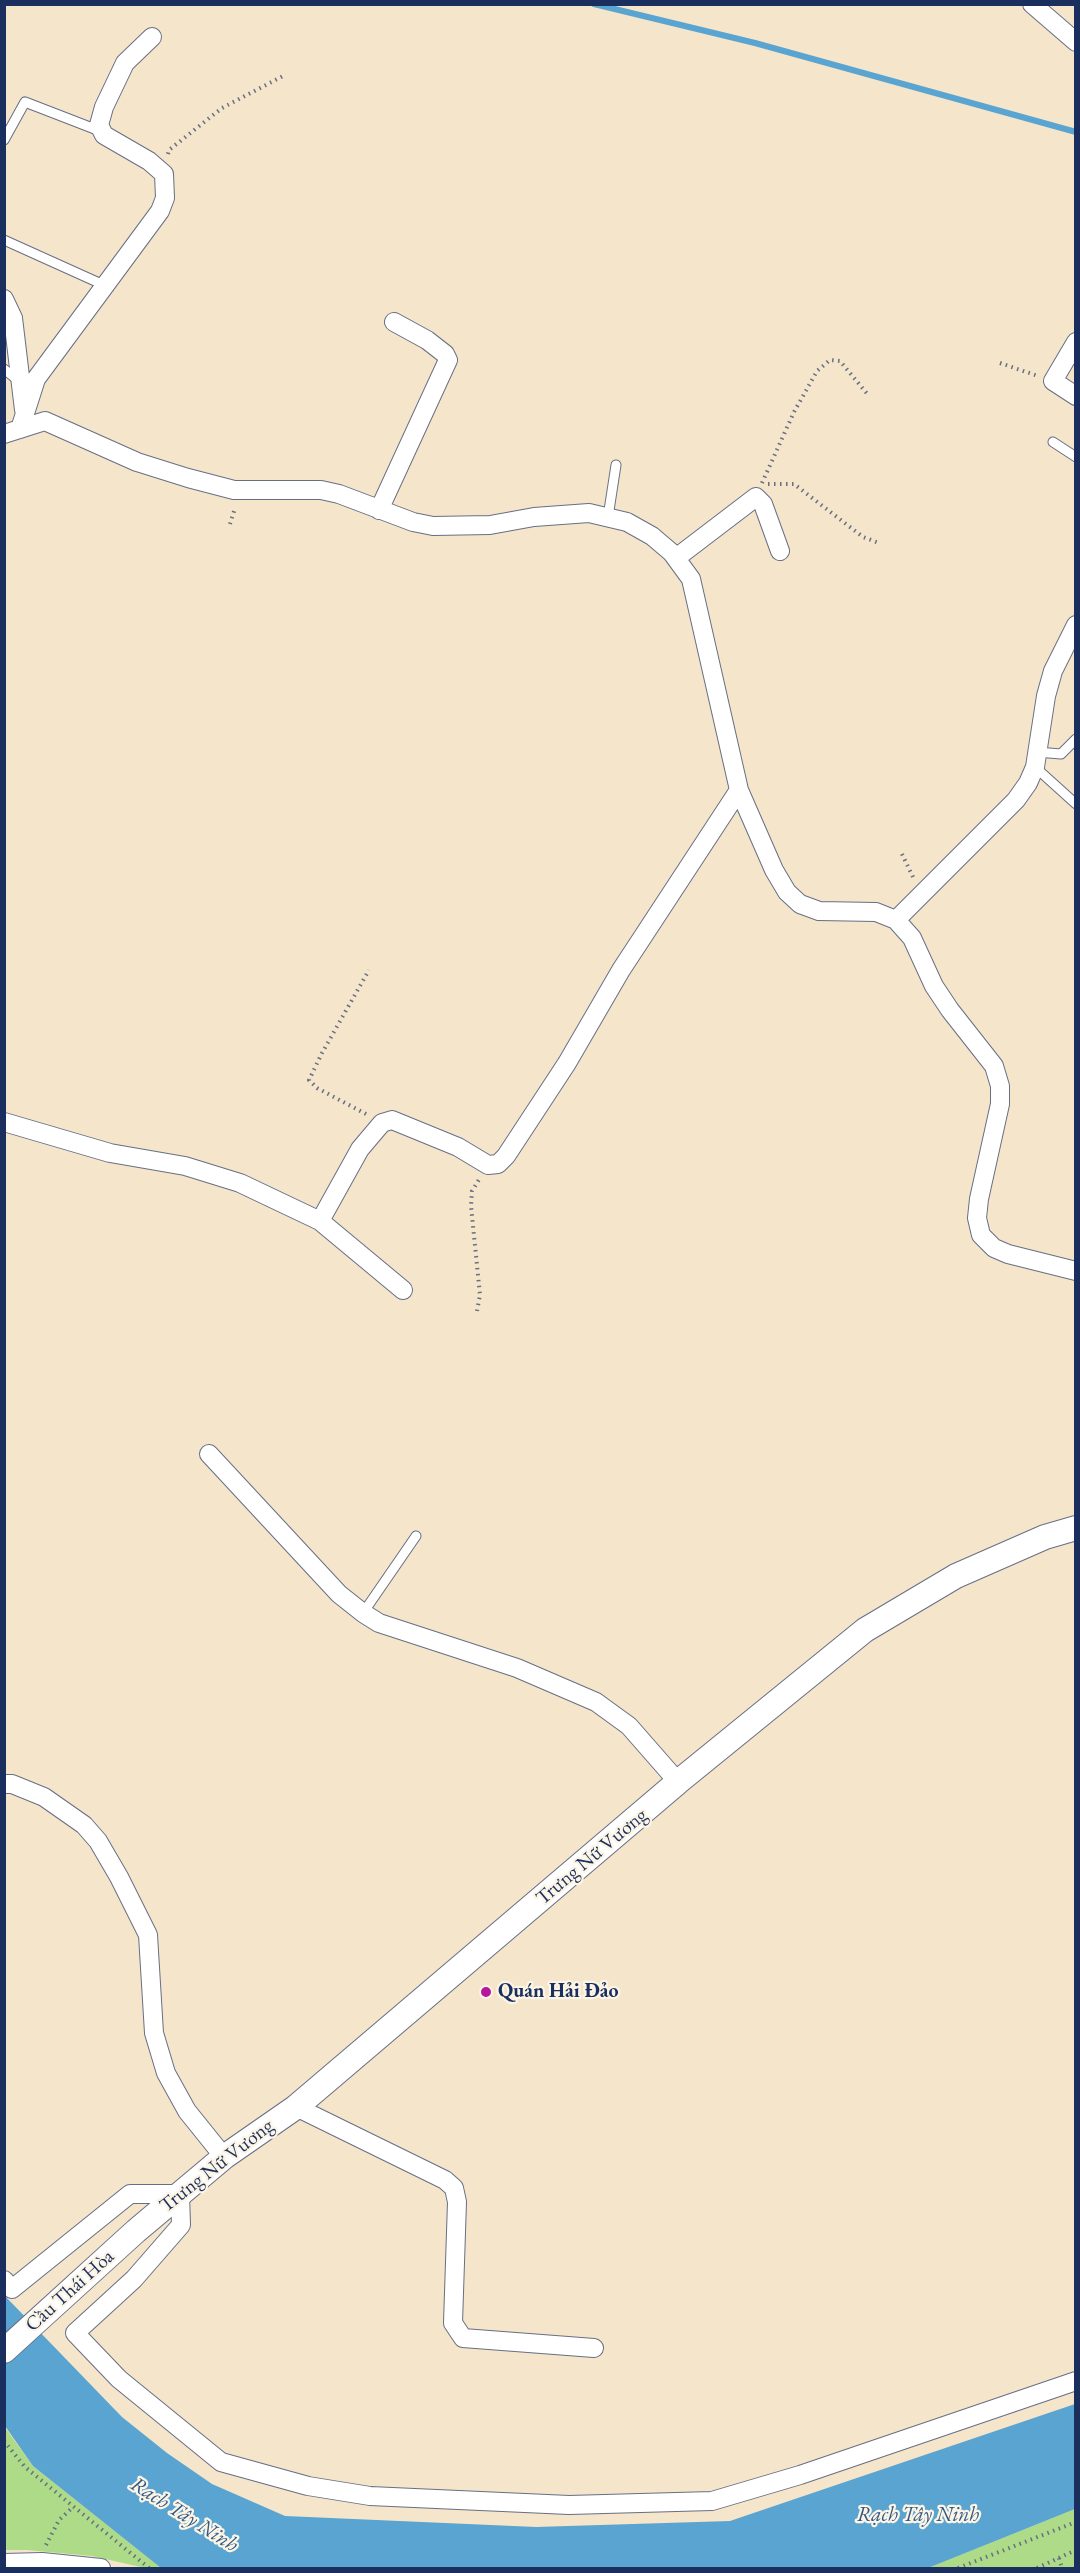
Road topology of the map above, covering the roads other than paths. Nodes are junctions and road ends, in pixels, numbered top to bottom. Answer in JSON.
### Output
{"nodes":[{"id":1,"x":1032,"y":4,"type":"edge"},
{"id":2,"x":152,"y":37,"type":"dead end"},
{"id":3,"x":1076,"y":42,"type":"edge"},
{"id":4,"x":100,"y":131,"type":"junction"},
{"id":5,"x":4,"y":140,"type":"edge"},
{"id":6,"x":4,"y":240,"type":"edge"},
{"id":7,"x":106,"y":286,"type":"junction"},
{"id":8,"x":4,"y":299,"type":"edge"},
{"id":9,"x":394,"y":322,"type":"dead end"},
{"id":10,"x":1076,"y":342,"type":"edge"},
{"id":11,"x":4,"y":369,"type":"edge"},
{"id":12,"x":20,"y":382,"type":"junction"},
{"id":13,"x":1076,"y":396,"type":"edge"},
{"id":14,"x":16,"y":425,"type":"edge"},
{"id":15,"x":1053,"y":442,"type":"dead end"},
{"id":16,"x":1076,"y":457,"type":"edge"},
{"id":17,"x":616,"y":465,"type":"dead end"},
{"id":18,"x":379,"y":510,"type":"junction"},
{"id":19,"x":608,"y":517,"type":"junction"},
{"id":20,"x":780,"y":551,"type":"dead end"},
{"id":21,"x":676,"y":558,"type":"junction"},
{"id":22,"x":1076,"y":625,"type":"edge"},
{"id":23,"x":1076,"y":740,"type":"edge"},
{"id":24,"x":1036,"y":759,"type":"junction"},
{"id":25,"x":739,"y":790,"type":"junction"},
{"id":26,"x":1076,"y":804,"type":"edge"},
{"id":27,"x":897,"y":920,"type":"junction"},
{"id":28,"x":4,"y":1122,"type":"edge"},
{"id":29,"x":320,"y":1221,"type":"junction"},
{"id":30,"x":1076,"y":1271,"type":"edge"},
{"id":31,"x":403,"y":1290,"type":"dead end"},
{"id":32,"x":208,"y":1454,"type":"dead end"},
{"id":33,"x":1076,"y":1528,"type":"edge"},
{"id":34,"x":416,"y":1536,"type":"dead end"},
{"id":35,"x":363,"y":1613,"type":"junction"},
{"id":36,"x":678,"y":1782,"type":"junction"},
{"id":37,"x":4,"y":1784,"type":"edge"},
{"id":38,"x":296,"y":2107,"type":"junction"},
{"id":39,"x":224,"y":2157,"type":"junction"},
{"id":40,"x":180,"y":2194,"type":"junction"},
{"id":41,"x":136,"y":2231,"type":"joint"},
{"id":42,"x":4,"y":2280,"type":"edge"},
{"id":43,"x":594,"y":2348,"type":"dead end"},
{"id":44,"x":4,"y":2351,"type":"edge"},
{"id":45,"x":1076,"y":2381,"type":"edge"},
{"id":46,"x":4,"y":2563,"type":"edge"},
{"id":47,"x":101,"y":2568,"type":"edge"}],
"edges":[{"from":1,"to":3,"type":"street"},
{"from":2,"to":4,"type":"street"},
{"from":4,"to":5,"type":"lane"},
{"from":4,"to":7,"type":"street"},
{"from":6,"to":7,"type":"lane"},
{"from":7,"to":14,"type":"street"},
{"from":8,"to":12,"type":"street"},
{"from":9,"to":18,"type":"street"},
{"from":10,"to":13,"type":"street"},
{"from":11,"to":12,"type":"lane"},
{"from":12,"to":14,"type":"street"},
{"from":14,"to":18,"type":"street"},
{"from":15,"to":16,"type":"lane"},
{"from":17,"to":19,"type":"lane"},
{"from":18,"to":19,"type":"street"},
{"from":19,"to":21,"type":"street"},
{"from":20,"to":21,"type":"street"},
{"from":21,"to":25,"type":"street"},
{"from":22,"to":24,"type":"street"},
{"from":23,"to":24,"type":"lane"},
{"from":24,"to":26,"type":"lane"},
{"from":24,"to":27,"type":"street"},
{"from":25,"to":27,"type":"street"},
{"from":25,"to":29,"type":"street"},
{"from":27,"to":30,"type":"street"},
{"from":28,"to":29,"type":"street"},
{"from":29,"to":31,"type":"street"},
{"from":32,"to":35,"type":"street"},
{"from":33,"to":36,"type":"main road","name":"Trưng Nữ Vương"},
{"from":34,"to":35,"type":"lane"},
{"from":35,"to":36,"type":"street"},
{"from":36,"to":38,"type":"main road","name":"Trưng Nữ Vương"},
{"from":37,"to":39,"type":"street"},
{"from":38,"to":39,"type":"main road","name":"Trưng Nữ Vương"},
{"from":38,"to":43,"type":"street"},
{"from":39,"to":40,"type":"main road","name":"Trưng Nữ Vương"},
{"from":40,"to":41,"type":"main road","name":"Trưng Nữ Vương"},
{"from":40,"to":42,"type":"street"},
{"from":40,"to":45,"type":"street"},
{"from":41,"to":44,"type":"main road","name":"Cầu Thái Hòa"},
{"from":46,"to":47,"type":"street"}]}
